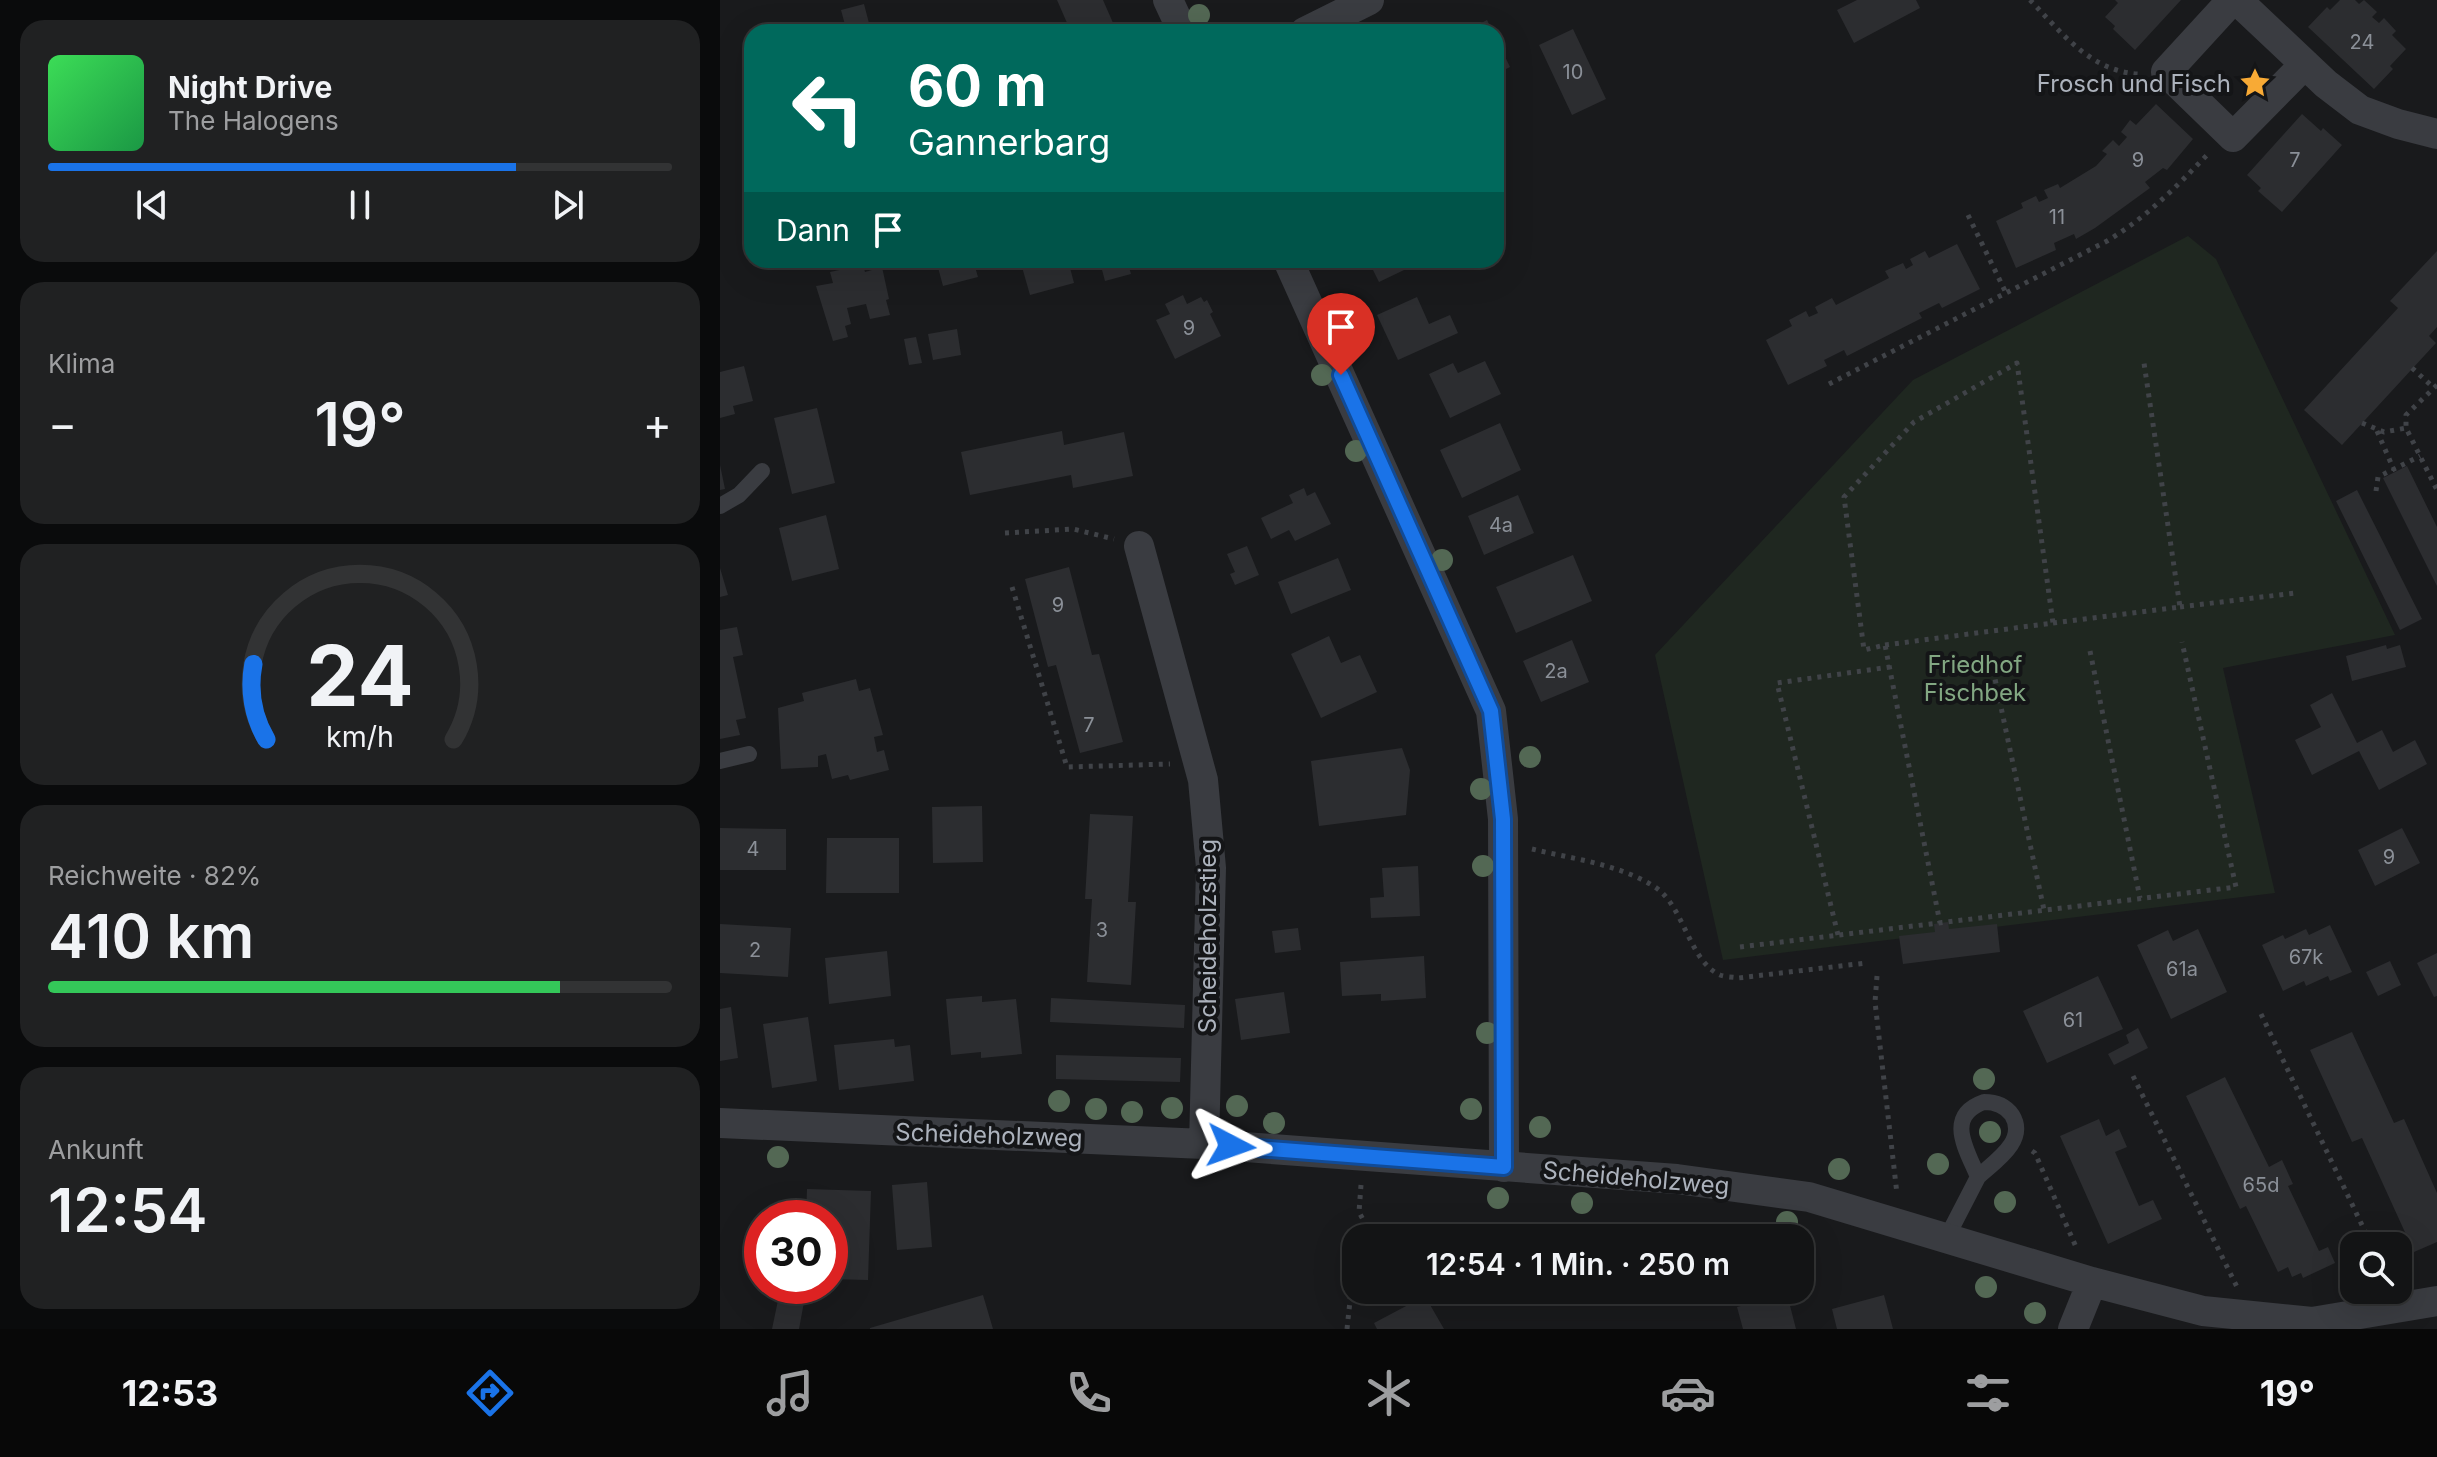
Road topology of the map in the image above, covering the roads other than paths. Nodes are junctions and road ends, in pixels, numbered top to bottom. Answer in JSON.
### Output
{"nodes":[{"id":1,"x":1168,"y":0,"type":"edge"},
{"id":2,"x":1369,"y":0,"type":"edge"},
{"id":3,"x":2235,"y":0,"type":"edge"},
{"id":4,"x":1179,"y":24,"type":"edge"},
{"id":5,"x":1321,"y":24,"type":"edge"},
{"id":6,"x":2305,"y":64,"type":"junction"},
{"id":7,"x":2437,"y":134,"type":"edge"},
{"id":8,"x":1292,"y":268,"type":"edge"},
{"id":9,"x":762,"y":471,"type":"dead end"},
{"id":10,"x":720,"y":506,"type":"edge"},
{"id":11,"x":1139,"y":546,"type":"road end"},
{"id":12,"x":749,"y":754,"type":"dead end"},
{"id":13,"x":720,"y":761,"type":"edge"},
{"id":14,"x":720,"y":1123,"type":"edge"},
{"id":15,"x":1204,"y":1144,"type":"junction"},
{"id":16,"x":1504,"y":1167,"type":"junction"},
{"id":17,"x":1978,"y":1177,"type":"junction"},
{"id":18,"x":1947,"y":1237,"type":"junction"},
{"id":19,"x":2092,"y":1282,"type":"junction"},
{"id":20,"x":2437,"y":1301,"type":"edge"},
{"id":21,"x":2073,"y":1329,"type":"edge"}],
"edges":[{"from":1,"to":4,"type":"street"},
{"from":2,"to":5,"type":"street"},
{"from":3,"to":6,"type":"street"},
{"from":3,"to":6,"type":"street"},
{"from":6,"to":7,"type":"street"},
{"from":8,"to":16,"type":"street"},
{"from":9,"to":10,"type":"lane"},
{"from":11,"to":15,"type":"street","name":"Scheideholzstieg"},
{"from":12,"to":13,"type":"lane"},
{"from":14,"to":15,"type":"street","name":"Scheideholzweg"},
{"from":15,"to":16,"type":"street","name":"Scheideholzweg"},
{"from":16,"to":18,"type":"street","name":"Scheideholzweg"},
{"from":17,"to":17,"type":"lane"},
{"from":17,"to":18,"type":"lane"},
{"from":18,"to":19,"type":"street","name":"Scheideholzweg"},
{"from":19,"to":20,"type":"street","name":"Scheideholzweg"},
{"from":19,"to":21,"type":"street"}]}
